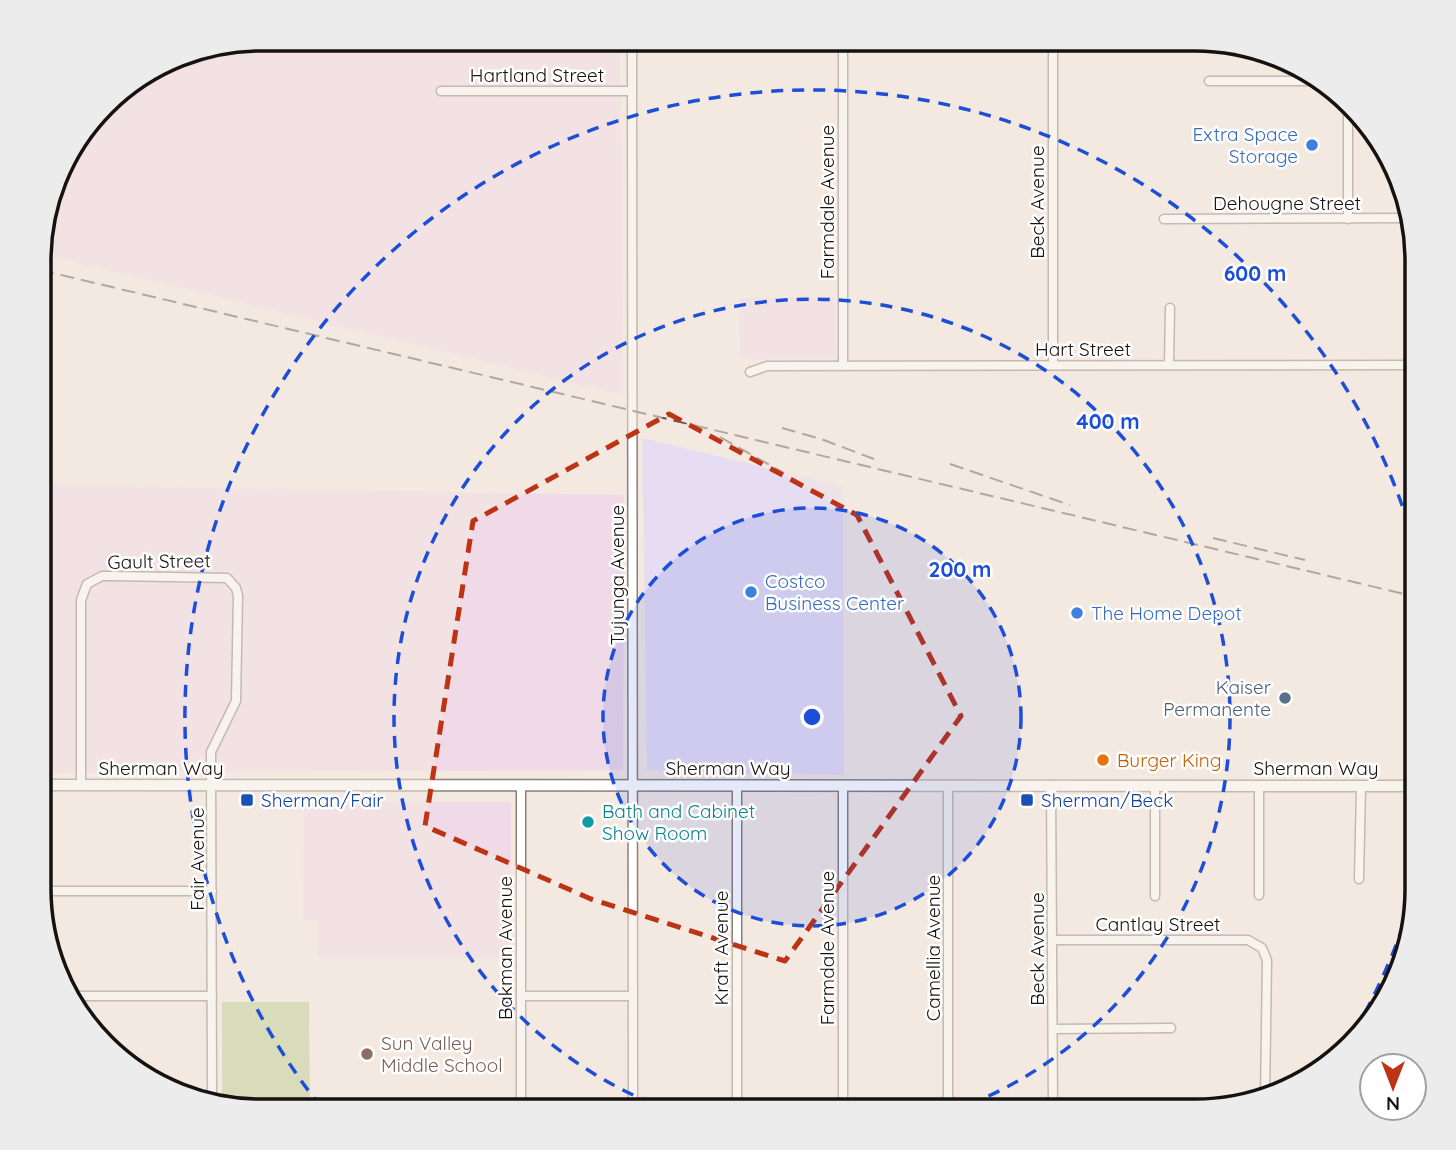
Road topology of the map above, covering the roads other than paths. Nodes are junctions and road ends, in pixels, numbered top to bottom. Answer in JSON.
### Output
{"nodes":[{"id":1,"x":632,"y":51,"type":"edge"},
{"id":2,"x":843,"y":51,"type":"edge"},
{"id":3,"x":1053,"y":51,"type":"edge"},
{"id":4,"x":1209,"y":81,"type":"dead end"},
{"id":5,"x":1303,"y":81,"type":"edge"},
{"id":6,"x":441,"y":91,"type":"dead end"},
{"id":7,"x":632,"y":91,"type":"junction"},
{"id":8,"x":1348,"y":117,"type":"edge"},
{"id":9,"x":1401,"y":218,"type":"edge"},
{"id":10,"x":1164,"y":219,"type":"dead end"},
{"id":11,"x":1348,"y":219,"type":"junction"},
{"id":12,"x":1170,"y":307,"type":"dead end"},
{"id":13,"x":843,"y":365,"type":"junction"},
{"id":14,"x":1053,"y":365,"type":"junction"},
{"id":15,"x":1169,"y":365,"type":"junction"},
{"id":16,"x":1405,"y":365,"type":"edge"},
{"id":17,"x":750,"y":372,"type":"dead end"},
{"id":18,"x":232,"y":581,"type":"joint"},
{"id":19,"x":51,"y":785,"type":"edge"},
{"id":20,"x":81,"y":785,"type":"junction"},
{"id":21,"x":212,"y":785,"type":"junction"},
{"id":22,"x":521,"y":785,"type":"junction"},
{"id":23,"x":632,"y":785,"type":"junction"},
{"id":24,"x":737,"y":785,"type":"junction"},
{"id":25,"x":843,"y":785,"type":"junction"},
{"id":26,"x":948,"y":785,"type":"junction"},
{"id":27,"x":1051,"y":785,"type":"junction"},
{"id":28,"x":1155,"y":786,"type":"junction"},
{"id":29,"x":1259,"y":786,"type":"junction"},
{"id":30,"x":1361,"y":786,"type":"junction"},
{"id":31,"x":1405,"y":786,"type":"edge"},
{"id":32,"x":1359,"y":879,"type":"dead end"},
{"id":33,"x":51,"y":891,"type":"edge"},
{"id":34,"x":212,"y":891,"type":"junction"},
{"id":35,"x":1259,"y":895,"type":"dead end"},
{"id":36,"x":1155,"y":896,"type":"dead end"},
{"id":37,"x":1053,"y":940,"type":"junction"},
{"id":38,"x":80,"y":996,"type":"edge"},
{"id":39,"x":212,"y":996,"type":"junction"},
{"id":40,"x":521,"y":996,"type":"junction"},
{"id":41,"x":633,"y":996,"type":"junction"},
{"id":42,"x":1171,"y":1028,"type":"dead end"},
{"id":43,"x":1053,"y":1029,"type":"junction"},
{"id":44,"x":1265,"y":1087,"type":"edge"},
{"id":45,"x":212,"y":1093,"type":"edge"},
{"id":46,"x":521,"y":1099,"type":"edge"},
{"id":47,"x":633,"y":1099,"type":"edge"},
{"id":48,"x":737,"y":1099,"type":"edge"},
{"id":49,"x":843,"y":1099,"type":"edge"},
{"id":50,"x":948,"y":1099,"type":"edge"},
{"id":51,"x":1052,"y":1099,"type":"edge"}],
"edges":[{"from":1,"to":7,"type":"street","name":"Tujunga Avenue"},
{"from":2,"to":13,"type":"street","name":"Farmdale Avenue"},
{"from":3,"to":14,"type":"street","name":"Beck Avenue"},
{"from":4,"to":5,"type":"street"},
{"from":6,"to":7,"type":"street","name":"Hartland Street"},
{"from":7,"to":23,"type":"street","name":"Tujunga Avenue"},
{"from":8,"to":11,"type":"street"},
{"from":9,"to":11,"type":"street","name":"Dehougne Street"},
{"from":10,"to":11,"type":"street","name":"Dehougne Street"},
{"from":12,"to":15,"type":"street"},
{"from":13,"to":14,"type":"street","name":"Hart Street"},
{"from":13,"to":17,"type":"street","name":"Hart Street"},
{"from":14,"to":15,"type":"street","name":"Hart Street"},
{"from":15,"to":16,"type":"street","name":"Hart Street"},
{"from":18,"to":20,"type":"street","name":"Gault Street"},
{"from":18,"to":21,"type":"street","name":"Fair Avenue"},
{"from":19,"to":20,"type":"main road","name":"Sherman Way"},
{"from":20,"to":21,"type":"main road","name":"Sherman Way"},
{"from":21,"to":22,"type":"main road","name":"Sherman Way"},
{"from":21,"to":34,"type":"street","name":"Fair Avenue"},
{"from":22,"to":23,"type":"main road","name":"Sherman Way"},
{"from":22,"to":40,"type":"street","name":"Bakman Avenue"},
{"from":23,"to":24,"type":"main road","name":"Sherman Way"},
{"from":23,"to":41,"type":"street","name":"Tujunga Avenue"},
{"from":24,"to":25,"type":"main road","name":"Sherman Way"},
{"from":24,"to":48,"type":"street","name":"Kraft Avenue"},
{"from":25,"to":26,"type":"main road","name":"Sherman Way"},
{"from":25,"to":49,"type":"street","name":"Farmdale Avenue"},
{"from":26,"to":27,"type":"main road","name":"Sherman Way"},
{"from":26,"to":50,"type":"street","name":"Camellia Avenue"},
{"from":27,"to":28,"type":"main road","name":"Sherman Way"},
{"from":27,"to":37,"type":"street","name":"Beck Avenue"},
{"from":28,"to":29,"type":"main road","name":"Sherman Way"},
{"from":28,"to":36,"type":"street"},
{"from":29,"to":30,"type":"main road","name":"Sherman Way"},
{"from":29,"to":35,"type":"street"},
{"from":30,"to":31,"type":"main road","name":"Sherman Way"},
{"from":30,"to":32,"type":"street"},
{"from":33,"to":34,"type":"street"},
{"from":34,"to":39,"type":"street","name":"Fair Avenue"},
{"from":37,"to":43,"type":"street","name":"Beck Avenue"},
{"from":37,"to":44,"type":"street","name":"Cantlay Street"},
{"from":38,"to":39,"type":"street"},
{"from":39,"to":45,"type":"street","name":"Fair Avenue"},
{"from":40,"to":41,"type":"street"},
{"from":40,"to":46,"type":"street","name":"Bakman Avenue"},
{"from":41,"to":47,"type":"street","name":"Tujunga Avenue"},
{"from":42,"to":43,"type":"street"},
{"from":43,"to":51,"type":"street","name":"Beck Avenue"}]}
